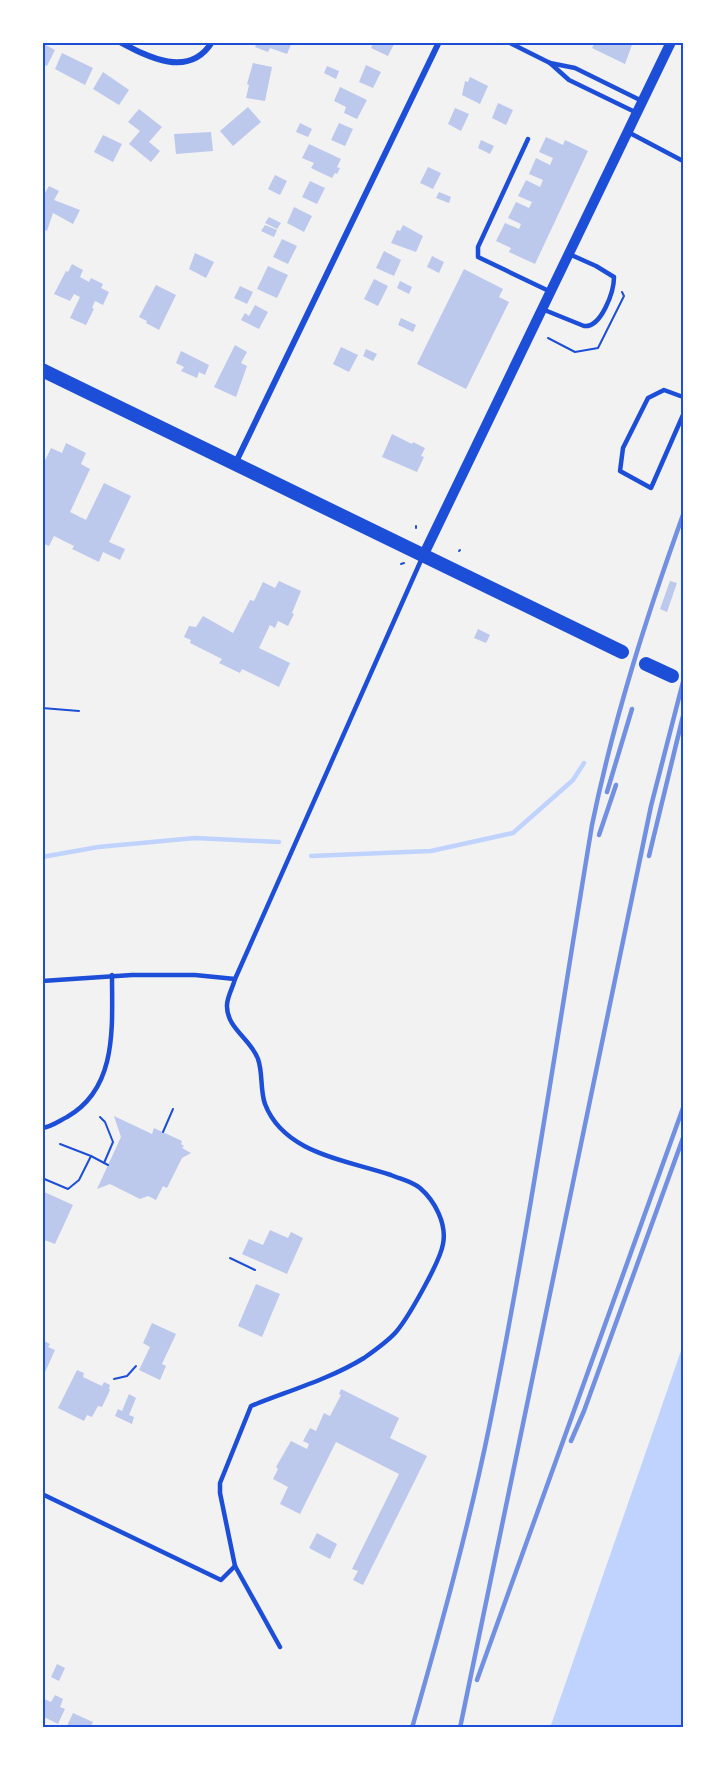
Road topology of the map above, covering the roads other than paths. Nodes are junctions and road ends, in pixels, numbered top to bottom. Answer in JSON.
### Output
{"nodes":[{"id":1,"x":120,"y":42,"type":"edge"},
{"id":2,"x":212,"y":42,"type":"edge"},
{"id":3,"x":439,"y":42,"type":"edge"},
{"id":4,"x":508,"y":42,"type":"edge"},
{"id":5,"x":671,"y":42,"type":"edge"},
{"id":6,"x":550,"y":63,"type":"junction"},
{"id":7,"x":643,"y":101,"type":"junction"},
{"id":8,"x":637,"y":113,"type":"junction"},
{"id":9,"x":628,"y":132,"type":"junction"},
{"id":10,"x":528,"y":139,"type":"dead end"},
{"id":11,"x":683,"y":161,"type":"edge"},
{"id":12,"x":569,"y":254,"type":"junction"},
{"id":13,"x":550,"y":292,"type":"junction"},
{"id":14,"x":542,"y":309,"type":"junction"},
{"id":15,"x":42,"y":370,"type":"edge"},
{"id":16,"x":683,"y":397,"type":"edge"},
{"id":17,"x":683,"y":415,"type":"edge"},
{"id":18,"x":235,"y":464,"type":"junction"},
{"id":19,"x":423,"y":555,"type":"junction"},
{"id":20,"x":622,"y":652,"type":"dead end"},
{"id":21,"x":646,"y":664,"type":"dead end"},
{"id":22,"x":672,"y":676,"type":"dead end"},
{"id":23,"x":112,"y":975,"type":"junction"},
{"id":24,"x":235,"y":980,"type":"junction"},
{"id":25,"x":42,"y":981,"type":"edge"},
{"id":26,"x":42,"y":1128,"type":"edge"},
{"id":27,"x":42,"y":1494,"type":"edge"},
{"id":28,"x":235,"y":1566,"type":"junction"},
{"id":29,"x":280,"y":1647,"type":"dead end"}],
"edges":[{"from":1,"to":2,"type":"street"},
{"from":3,"to":18,"type":"street"},
{"from":4,"to":6,"type":"lane"},
{"from":5,"to":7,"type":"street"},
{"from":6,"to":7,"type":"lane"},
{"from":6,"to":8,"type":"lane"},
{"from":7,"to":8,"type":"street"},
{"from":8,"to":9,"type":"street"},
{"from":9,"to":11,"type":"lane"},
{"from":9,"to":12,"type":"street"},
{"from":10,"to":13,"type":"lane"},
{"from":12,"to":13,"type":"street"},
{"from":12,"to":14,"type":"lane"},
{"from":13,"to":14,"type":"street"},
{"from":14,"to":19,"type":"street"},
{"from":15,"to":18,"type":"main road"},
{"from":16,"to":17,"type":"lane"},
{"from":18,"to":19,"type":"main road"},
{"from":19,"to":20,"type":"main road"},
{"from":19,"to":24,"type":"lane"},
{"from":21,"to":22,"type":"main road"},
{"from":23,"to":24,"type":"lane"},
{"from":23,"to":25,"type":"lane"},
{"from":23,"to":26,"type":"lane"},
{"from":24,"to":28,"type":"lane"},
{"from":27,"to":28,"type":"lane"},
{"from":28,"to":29,"type":"lane"}]}
